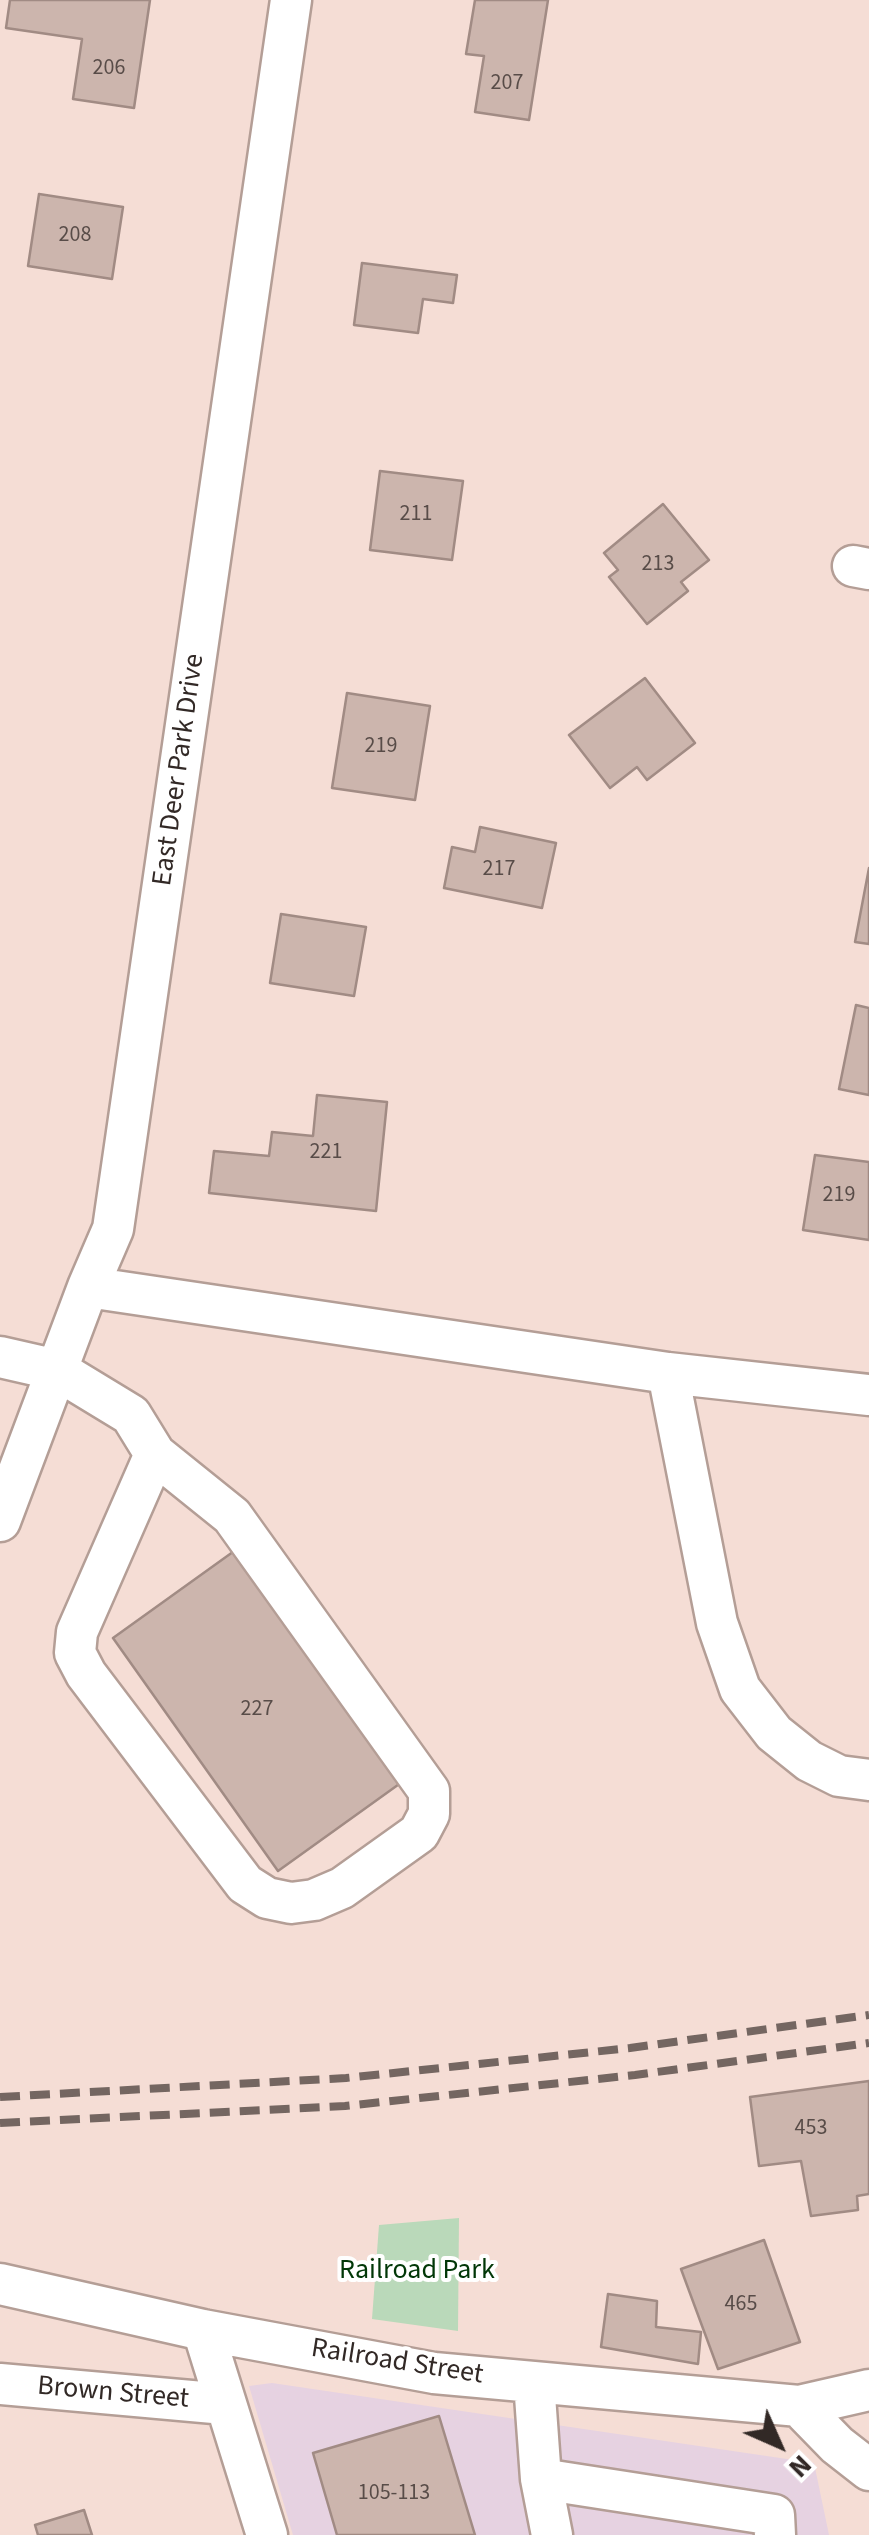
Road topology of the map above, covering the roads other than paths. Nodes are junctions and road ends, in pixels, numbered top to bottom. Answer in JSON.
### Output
{"nodes":[{"id":1,"x":291,"y":0,"type":"edge"},
{"id":2,"x":88,"y":1287,"type":"junction"},
{"id":3,"x":0,"y":1357,"type":"edge"},
{"id":4,"x":58,"y":1370,"type":"junction"},
{"id":5,"x":668,"y":1373,"type":"junction"},
{"id":6,"x":869,"y":1396,"type":"edge"},
{"id":7,"x":155,"y":1454,"type":"junction"},
{"id":8,"x":0,"y":1522,"type":"edge"},
{"id":9,"x":869,"y":1780,"type":"edge"},
{"id":10,"x":0,"y":2284,"type":"edge"},
{"id":11,"x":204,"y":2330,"type":"junction"},
{"id":12,"x":534,"y":2382,"type":"junction"},
{"id":13,"x":0,"y":2384,"type":"edge"},
{"id":14,"x":859,"y":2398,"type":"edge"},
{"id":15,"x":226,"y":2404,"type":"junction"},
{"id":16,"x":799,"y":2406,"type":"junction"},
{"id":17,"x":869,"y":2436,"type":"edge"},
{"id":18,"x":869,"y":2470,"type":"edge"},
{"id":19,"x":541,"y":2479,"type":"junction"},
{"id":20,"x":266,"y":2535,"type":"edge"},
{"id":21,"x":552,"y":2535,"type":"edge"},
{"id":22,"x":775,"y":2535,"type":"edge"}],
"edges":[{"from":1,"to":2,"type":"street","name":"East Deer Park Drive"},
{"from":2,"to":4,"type":"street","name":"East Deer Park Drive"},
{"from":2,"to":5,"type":"street"},
{"from":3,"to":4,"type":"street"},
{"from":4,"to":7,"type":"street"},
{"from":4,"to":8,"type":"street","name":"East Deer Park Drive"},
{"from":5,"to":6,"type":"street"},
{"from":5,"to":9,"type":"street"},
{"from":7,"to":7,"type":"street"},
{"from":10,"to":11,"type":"street","name":"Railroad Street"},
{"from":11,"to":12,"type":"street","name":"Railroad Street"},
{"from":11,"to":15,"type":"street"},
{"from":12,"to":16,"type":"street","name":"Railroad Street"},
{"from":12,"to":19,"type":"street"},
{"from":13,"to":15,"type":"street","name":"Brown Street"},
{"from":14,"to":16,"type":"street","name":"Railroad Street"},
{"from":15,"to":20,"type":"street"},
{"from":16,"to":17,"type":"street","name":"Railroad Street"},
{"from":16,"to":18,"type":"street"},
{"from":19,"to":21,"type":"street"},
{"from":19,"to":22,"type":"street"}]}
